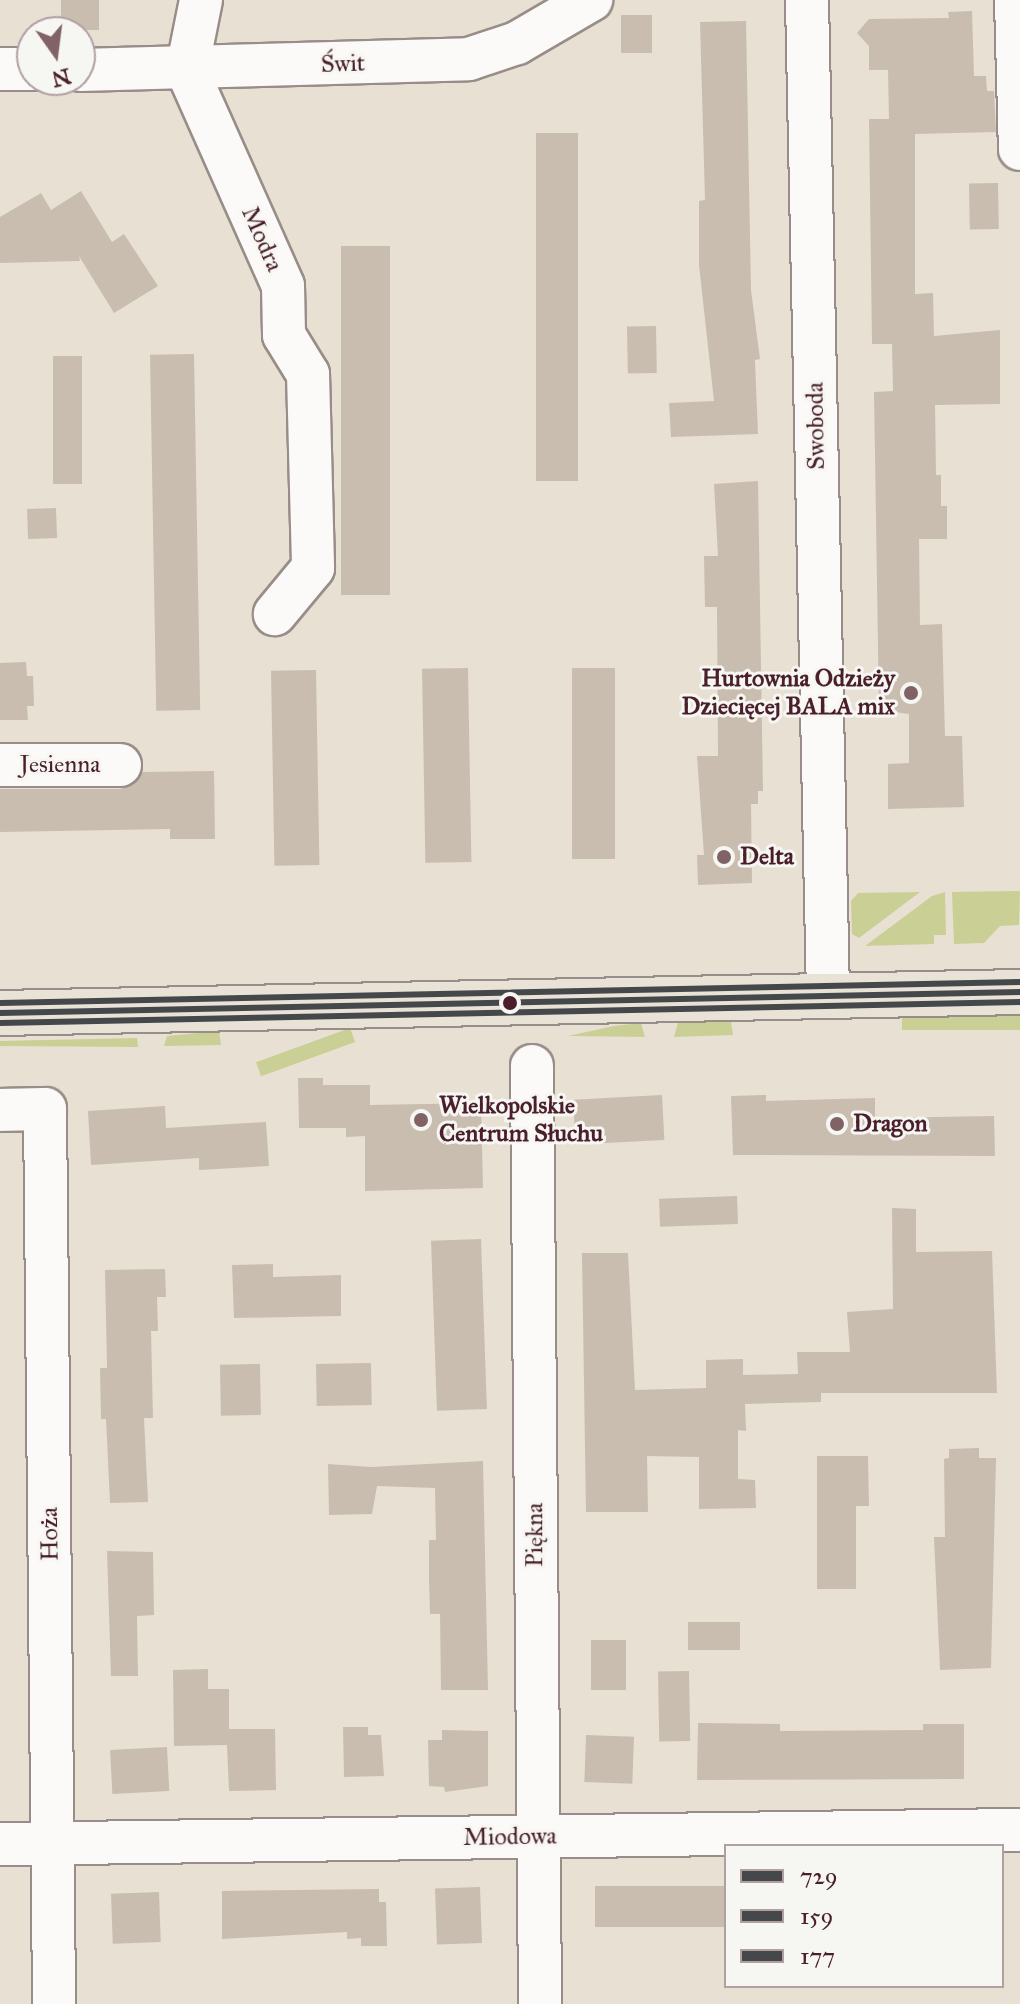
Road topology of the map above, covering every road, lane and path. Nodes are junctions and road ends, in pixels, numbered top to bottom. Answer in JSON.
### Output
{"nodes":[{"id":1,"x":201,"y":0,"type":"edge"},
{"id":2,"x":591,"y":0,"type":"edge"},
{"id":3,"x":807,"y":0,"type":"edge"},
{"id":4,"x":1016,"y":0,"type":"edge"},
{"id":5,"x":96,"y":70,"type":"edge"},
{"id":6,"x":187,"y":70,"type":"junction"},
{"id":7,"x":1020,"y":149,"type":"edge"},
{"id":8,"x":275,"y":614,"type":"dead end"},
{"id":9,"x":0,"y":765,"type":"edge"},
{"id":10,"x":120,"y":765,"type":"dead end"},
{"id":11,"x":1020,"y":992,"type":"edge"},
{"id":12,"x":828,"y":995,"type":"junction"},
{"id":13,"x":0,"y":1013,"type":"edge"},
{"id":14,"x":532,"y":1066,"type":"dead end"},
{"id":15,"x":0,"y":1110,"type":"edge"},
{"id":16,"x":1020,"y":1830,"type":"edge"},
{"id":17,"x":535,"y":1836,"type":"junction"},
{"id":18,"x":54,"y":1843,"type":"junction"},
{"id":19,"x":0,"y":1844,"type":"edge"},
{"id":20,"x":54,"y":2004,"type":"edge"},
{"id":21,"x":540,"y":2004,"type":"edge"}],
"edges":[{"from":1,"to":6,"type":"street"},
{"from":2,"to":6,"type":"street","name":"Świt"},
{"from":3,"to":12,"type":"street","name":"Swoboda"},
{"from":4,"to":7,"type":"street"},
{"from":5,"to":6,"type":"street","name":"Świt"},
{"from":6,"to":8,"type":"street","name":"Modra"},
{"from":9,"to":10,"type":"street","name":"Jesienna"},
{"from":11,"to":12,"type":"main road"},
{"from":12,"to":13,"type":"main road"},
{"from":14,"to":17,"type":"street","name":"Piękna"},
{"from":15,"to":18,"type":"street","name":"Hoża"},
{"from":16,"to":17,"type":"street","name":"Miodowa"},
{"from":17,"to":18,"type":"street","name":"Miodowa"},
{"from":17,"to":21,"type":"street","name":"Piękna"},
{"from":18,"to":19,"type":"street","name":"Miodowa"},
{"from":18,"to":20,"type":"street","name":"Hoża"}]}
